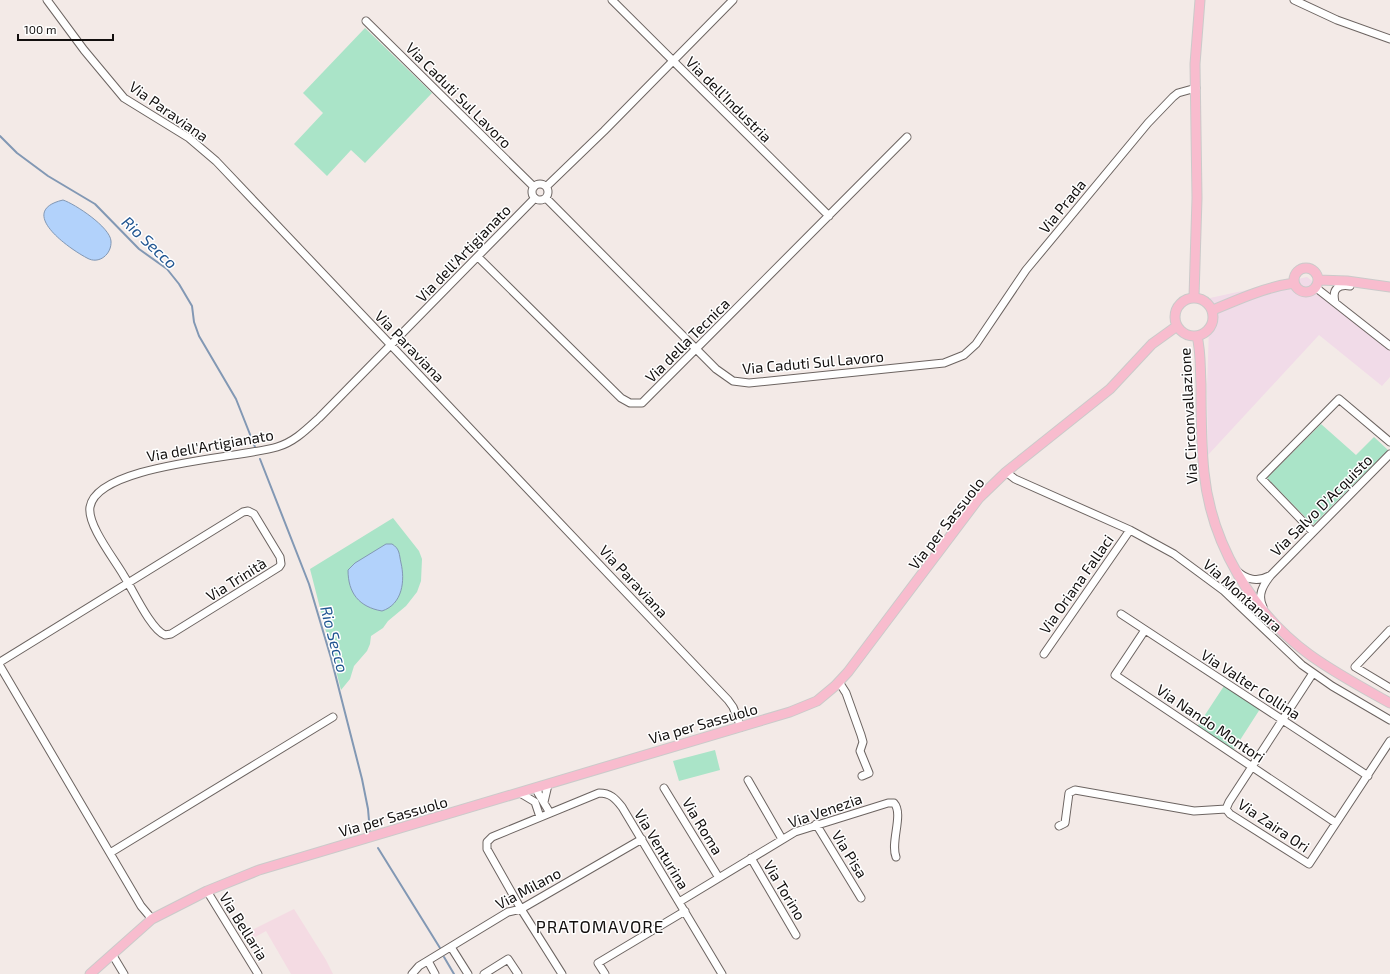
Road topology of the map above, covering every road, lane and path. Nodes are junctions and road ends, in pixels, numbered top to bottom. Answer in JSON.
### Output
{"nodes":[{"id":1,"x":47,"y":0,"type":"edge"},
{"id":2,"x":612,"y":0,"type":"edge"},
{"id":3,"x":733,"y":0,"type":"edge"},
{"id":4,"x":1200,"y":0,"type":"edge"},
{"id":5,"x":1294,"y":0,"type":"edge"},
{"id":6,"x":366,"y":21,"type":"dead end"},
{"id":7,"x":1390,"y":39,"type":"edge"},
{"id":8,"x":672,"y":60,"type":"junction"},
{"id":9,"x":1196,"y":88,"type":"junction"},
{"id":10,"x":907,"y":137,"type":"dead end"},
{"id":11,"x":547,"y":186,"type":"junction"},
{"id":12,"x":534,"y":187,"type":"junction"},
{"id":13,"x":535,"y":198,"type":"junction"},
{"id":14,"x":546,"y":198,"type":"junction"},
{"id":15,"x":829,"y":216,"type":"junction"},
{"id":16,"x":478,"y":257,"type":"junction"},
{"id":17,"x":1294,"y":283,"type":"junction"},
{"id":18,"x":1369,"y":283,"type":"junction"},
{"id":19,"x":1316,"y":284,"type":"junction"},
{"id":20,"x":1390,"y":287,"type":"edge"},
{"id":21,"x":1194,"y":297,"type":"junction"},
{"id":22,"x":1335,"y":302,"type":"junction"},
{"id":23,"x":1213,"y":310,"type":"junction"},
{"id":24,"x":1177,"y":326,"type":"junction"},
{"id":25,"x":1197,"y":336,"type":"junction"},
{"id":26,"x":391,"y":346,"type":"junction"},
{"id":27,"x":1390,"y":346,"type":"edge"},
{"id":28,"x":697,"y":349,"type":"junction"},
{"id":29,"x":964,"y":355,"type":"joint"},
{"id":30,"x":1390,"y":442,"type":"edge"},
{"id":31,"x":1390,"y":454,"type":"edge"},
{"id":32,"x":1006,"y":472,"type":"junction"},
{"id":33,"x":90,"y":507,"type":"joint"},
{"id":34,"x":1130,"y":530,"type":"junction"},
{"id":35,"x":1313,"y":532,"type":"junction"},
{"id":36,"x":1233,"y":568,"type":"junction"},
{"id":37,"x":1271,"y":575,"type":"junction"},
{"id":38,"x":129,"y":584,"type":"junction"},
{"id":39,"x":1266,"y":613,"type":"junction"},
{"id":40,"x":1121,"y":614,"type":"dead end"},
{"id":41,"x":1145,"y":630,"type":"junction"},
{"id":42,"x":1390,"y":630,"type":"edge"},
{"id":43,"x":1044,"y":654,"type":"dead end"},
{"id":44,"x":0,"y":662,"type":"edge"},
{"id":45,"x":0,"y":666,"type":"edge"},
{"id":46,"x":1313,"y":673,"type":"junction"},
{"id":47,"x":838,"y":682,"type":"junction"},
{"id":48,"x":1390,"y":688,"type":"edge"},
{"id":49,"x":1390,"y":703,"type":"edge"},
{"id":50,"x":333,"y":717,"type":"dead end"},
{"id":51,"x":1283,"y":720,"type":"junction"},
{"id":52,"x":1390,"y":720,"type":"edge"},
{"id":53,"x":741,"y":727,"type":"junction"},
{"id":54,"x":1390,"y":741,"type":"edge"},
{"id":55,"x":1253,"y":767,"type":"junction"},
{"id":56,"x":862,"y":776,"type":"dead end"},
{"id":57,"x":1368,"y":776,"type":"junction"},
{"id":58,"x":748,"y":780,"type":"dead end"},
{"id":59,"x":548,"y":785,"type":"junction"},
{"id":60,"x":534,"y":788,"type":"junction"},
{"id":61,"x":664,"y":788,"type":"dead end"},
{"id":62,"x":520,"y":793,"type":"junction"},
{"id":63,"x":535,"y":802,"type":"junction"},
{"id":64,"x":544,"y":802,"type":"junction"},
{"id":65,"x":1226,"y":808,"type":"junction"},
{"id":66,"x":550,"y":813,"type":"junction"},
{"id":67,"x":540,"y":817,"type":"junction"},
{"id":68,"x":1336,"y":823,"type":"junction"},
{"id":69,"x":816,"y":824,"type":"junction"},
{"id":70,"x":1059,"y":826,"type":"dead end"},
{"id":71,"x":642,"y":839,"type":"junction"},
{"id":72,"x":782,"y":839,"type":"junction"},
{"id":73,"x":110,"y":853,"type":"junction"},
{"id":74,"x":896,"y":856,"type":"dead end"},
{"id":75,"x":751,"y":858,"type":"junction"},
{"id":76,"x":719,"y":878,"type":"junction"},
{"id":77,"x":207,"y":891,"type":"junction"},
{"id":78,"x":861,"y":898,"type":"dead end"},
{"id":79,"x":680,"y":902,"type":"junction"},
{"id":80,"x":521,"y":909,"type":"junction"},
{"id":81,"x":685,"y":911,"type":"junction"},
{"id":82,"x":152,"y":919,"type":"junction"},
{"id":83,"x":796,"y":935,"type":"dead end"},
{"id":84,"x":451,"y":947,"type":"junction"},
{"id":85,"x":112,"y":954,"type":"junction"},
{"id":86,"x":428,"y":961,"type":"junction"},
{"id":87,"x":90,"y":974,"type":"edge"},
{"id":88,"x":124,"y":974,"type":"edge"},
{"id":89,"x":258,"y":974,"type":"edge"},
{"id":90,"x":412,"y":974,"type":"edge"},
{"id":91,"x":435,"y":974,"type":"edge"},
{"id":92,"x":468,"y":974,"type":"edge"},
{"id":93,"x":484,"y":974,"type":"edge"},
{"id":94,"x":518,"y":974,"type":"edge"},
{"id":95,"x":562,"y":974,"type":"edge"},
{"id":96,"x":604,"y":974,"type":"edge"},
{"id":97,"x":722,"y":974,"type":"edge"}],
"edges":[{"from":1,"to":26,"type":"street","name":"Via Paraviana"},
{"from":2,"to":8,"type":"street","name":"Via dell’Industria"},
{"from":3,"to":8,"type":"street"},
{"from":4,"to":9,"type":"main road"},
{"from":5,"to":7,"type":"street"},
{"from":6,"to":12,"type":"street","name":"Via Caduti Sul Lavoro"},
{"from":8,"to":11,"type":"street"},
{"from":8,"to":15,"type":"street","name":"Via dell’Industria"},
{"from":9,"to":21,"type":"main road"},
{"from":9,"to":29,"type":"street","name":"Via Prada"},
{"from":10,"to":15,"type":"street","name":"Via della Tecnica"},
{"from":11,"to":12,"type":"street"},
{"from":11,"to":14,"type":"street"},
{"from":12,"to":13,"type":"street"},
{"from":13,"to":14,"type":"street"},
{"from":13,"to":16,"type":"street","name":"Via dell'Artigianato"},
{"from":14,"to":28,"type":"street","name":"Via Caduti Sul Lavoro"},
{"from":15,"to":28,"type":"street","name":"Via della Tecnica"},
{"from":16,"to":26,"type":"street","name":"Via dell'Artigianato"},
{"from":16,"to":28,"type":"street","name":"Via della Tecnica"},
{"from":17,"to":19,"type":"main road"},
{"from":17,"to":19,"type":"main road"},
{"from":17,"to":23,"type":"main road"},
{"from":18,"to":19,"type":"main road"},
{"from":18,"to":20,"type":"main road"},
{"from":18,"to":22,"type":"street"},
{"from":19,"to":22,"type":"street"},
{"from":21,"to":23,"type":"main road"},
{"from":21,"to":24,"type":"main road"},
{"from":22,"to":27,"type":"street"},
{"from":23,"to":25,"type":"main road"},
{"from":24,"to":25,"type":"main road"},
{"from":24,"to":32,"type":"main road","name":"Via per Sassuolo"},
{"from":25,"to":36,"type":"main road","name":"Via Circonvallazione"},
{"from":26,"to":33,"type":"street","name":"Via dell'Artigianato"},
{"from":26,"to":53,"type":"street","name":"Via Paraviana"},
{"from":28,"to":29,"type":"street","name":"Via Caduti Sul Lavoro"},
{"from":30,"to":35,"type":"street"},
{"from":31,"to":35,"type":"street","name":"Via Salvo D'Acquisto"},
{"from":32,"to":34,"type":"street","name":"Via Montanara"},
{"from":32,"to":47,"type":"main road","name":"Via per Sassuolo"},
{"from":33,"to":38,"type":"street","name":"Via Trinità"},
{"from":34,"to":43,"type":"street","name":"Via Oriana Fallaci"},
{"from":34,"to":46,"type":"street","name":"Via Montanara"},
{"from":35,"to":37,"type":"street","name":"Via Salvo D'Acquisto"},
{"from":36,"to":37,"type":"street","name":"Via Salvo D'Acquisto"},
{"from":36,"to":39,"type":"main road","name":"Via Circonvallazione"},
{"from":37,"to":39,"type":"street","name":"Via Salvo D'Acquisto"},
{"from":38,"to":38,"type":"street","name":"Via Trinità"},
{"from":38,"to":44,"type":"street","name":"Via Trinità"},
{"from":39,"to":49,"type":"main road","name":"Via Circonvallazione"},
{"from":40,"to":41,"type":"street","name":"Via Valter Collina"},
{"from":41,"to":51,"type":"street","name":"Via Valter Collina"},
{"from":41,"to":55,"type":"street","name":"Via Nando Montori"},
{"from":42,"to":48,"type":"street"},
{"from":45,"to":73,"type":"street"},
{"from":46,"to":51,"type":"street","name":"Via Zaira Ori"},
{"from":46,"to":52,"type":"street","name":"Via Montanara"},
{"from":47,"to":53,"type":"main road","name":"Via per Sassuolo"},
{"from":47,"to":56,"type":"street"},
{"from":50,"to":73,"type":"street"},
{"from":51,"to":55,"type":"street","name":"Via Zaira Ori"},
{"from":51,"to":57,"type":"street","name":"Via Valter Collina"},
{"from":53,"to":59,"type":"main road","name":"Via per Sassuolo"},
{"from":54,"to":57,"type":"street"},
{"from":55,"to":65,"type":"street","name":"Via Zaira Ori"},
{"from":55,"to":68,"type":"street","name":"Via Nando Montori"},
{"from":57,"to":68,"type":"street"},
{"from":58,"to":72,"type":"street"},
{"from":59,"to":60,"type":"main road","name":"Via per Sassuolo"},
{"from":59,"to":64,"type":"street"},
{"from":60,"to":62,"type":"main road","name":"Via per Sassuolo"},
{"from":60,"to":63,"type":"street"},
{"from":60,"to":64,"type":"street"},
{"from":61,"to":76,"type":"street","name":"Via Roma"},
{"from":62,"to":63,"type":"street"},
{"from":62,"to":77,"type":"main road","name":"Via per Sassuolo"},
{"from":63,"to":67,"type":"street"},
{"from":64,"to":66,"type":"street"},
{"from":65,"to":68,"type":"street","name":"Via Zaira Ori"},
{"from":65,"to":70,"type":"street"},
{"from":66,"to":67,"type":"street","name":"Via Venturina"},
{"from":66,"to":71,"type":"street","name":"Via Venturina"},
{"from":67,"to":80,"type":"street","name":"Via Venturina"},
{"from":69,"to":72,"type":"street","name":"Via Venezia"},
{"from":69,"to":74,"type":"street","name":"Via Venezia"},
{"from":69,"to":78,"type":"street","name":"Via Pisa"},
{"from":71,"to":79,"type":"street","name":"Via Venturina"},
{"from":71,"to":80,"type":"street","name":"Via Milano"},
{"from":72,"to":75,"type":"street","name":"Via Venezia"},
{"from":73,"to":82,"type":"street"},
{"from":75,"to":76,"type":"street","name":"Via Venezia"},
{"from":75,"to":83,"type":"street","name":"Via Torino"},
{"from":76,"to":79,"type":"street","name":"Via Venezia"},
{"from":77,"to":82,"type":"main road","name":"Via per Sassuolo"},
{"from":77,"to":89,"type":"street","name":"Via Bellaria"},
{"from":79,"to":81,"type":"street","name":"Via Venturina"},
{"from":80,"to":84,"type":"street","name":"Via Milano"},
{"from":80,"to":95,"type":"street"},
{"from":81,"to":96,"type":"street"},
{"from":81,"to":97,"type":"street","name":"Via Venturina"},
{"from":82,"to":85,"type":"main road","name":"Via per Sassuolo"},
{"from":84,"to":86,"type":"street","name":"Via Milano"},
{"from":84,"to":92,"type":"street"},
{"from":85,"to":87,"type":"main road","name":"Via per Sassuolo"},
{"from":85,"to":88,"type":"street"},
{"from":86,"to":90,"type":"street","name":"Via Milano"},
{"from":86,"to":91,"type":"street"},
{"from":93,"to":94,"type":"street"}]}
